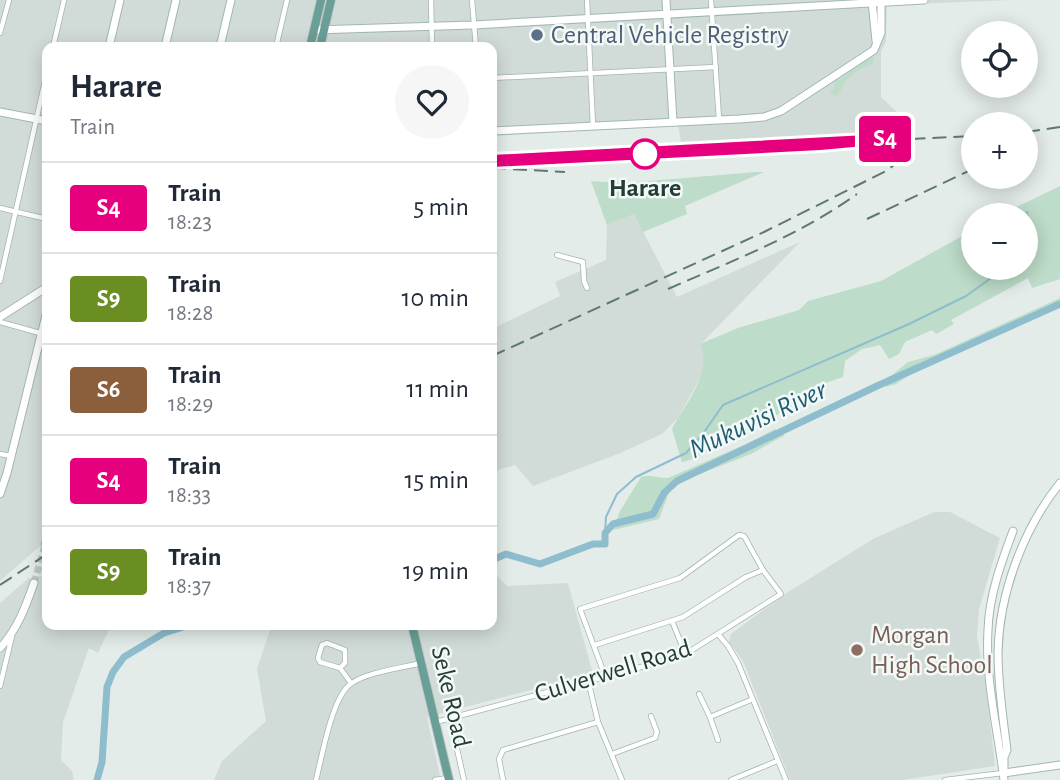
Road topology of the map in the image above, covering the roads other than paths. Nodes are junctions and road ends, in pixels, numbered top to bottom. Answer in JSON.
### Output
{"nodes":[{"id":1,"x":9,"y":0,"type":"edge"},
{"id":2,"x":64,"y":0,"type":"edge"},
{"id":3,"x":120,"y":0,"type":"edge"},
{"id":4,"x":176,"y":0,"type":"edge"},
{"id":5,"x":231,"y":0,"type":"edge"},
{"id":6,"x":287,"y":0,"type":"edge"},
{"id":7,"x":321,"y":0,"type":"edge"},
{"id":8,"x":331,"y":0,"type":"edge"},
{"id":9,"x":431,"y":0,"type":"edge"},
{"id":10,"x":472,"y":0,"type":"edge"},
{"id":11,"x":587,"y":0,"type":"edge"},
{"id":12,"x":666,"y":0,"type":"edge"},
{"id":13,"x":711,"y":0,"type":"edge"},
{"id":14,"x":924,"y":0,"type":"edge"},
{"id":15,"x":876,"y":1,"type":"edge"},
{"id":16,"x":712,"y":11,"type":"junction"},
{"id":17,"x":667,"y":14,"type":"junction"},
{"id":18,"x":587,"y":18,"type":"junction"},
{"id":19,"x":474,"y":25,"type":"junction"},
{"id":20,"x":431,"y":27,"type":"junction"},
{"id":21,"x":314,"y":30,"type":"junction"},
{"id":22,"x":324,"y":31,"type":"junction"},
{"id":23,"x":0,"y":33,"type":"edge"},
{"id":24,"x":54,"y":42,"type":"edge"},
{"id":25,"x":110,"y":42,"type":"edge"},
{"id":26,"x":166,"y":42,"type":"edge"},
{"id":27,"x":221,"y":42,"type":"edge"},
{"id":28,"x":277,"y":42,"type":"edge"},
{"id":29,"x":311,"y":42,"type":"edge"},
{"id":30,"x":321,"y":42,"type":"edge"},
{"id":31,"x":432,"y":42,"type":"edge"},
{"id":32,"x":476,"y":42,"type":"edge"},
{"id":33,"x":716,"y":67,"type":"junction"},
{"id":34,"x":670,"y":69,"type":"junction"},
{"id":35,"x":590,"y":73,"type":"junction"},
{"id":36,"x":497,"y":78,"type":"edge"},
{"id":37,"x":42,"y":93,"type":"edge"},
{"id":38,"x":0,"y":112,"type":"edge"},
{"id":39,"x":36,"y":119,"type":"junction"},
{"id":40,"x":42,"y":120,"type":"edge"},
{"id":41,"x":719,"y":120,"type":"junction"},
{"id":42,"x":673,"y":122,"type":"junction"},
{"id":43,"x":593,"y":126,"type":"junction"},
{"id":44,"x":497,"y":131,"type":"edge"},
{"id":45,"x":0,"y":208,"type":"edge"},
{"id":46,"x":15,"y":211,"type":"junction"},
{"id":47,"x":42,"y":218,"type":"edge"},
{"id":48,"x":557,"y":255,"type":"dead end"},
{"id":49,"x":0,"y":281,"type":"edge"},
{"id":50,"x":587,"y":288,"type":"dead end"},
{"id":51,"x":42,"y":291,"type":"edge"},
{"id":52,"x":0,"y":320,"type":"edge"},
{"id":53,"x":42,"y":334,"type":"edge"},
{"id":54,"x":42,"y":342,"type":"edge"},
{"id":55,"x":0,"y":454,"type":"edge"},
{"id":56,"x":11,"y":456,"type":"junction"},
{"id":57,"x":1060,"y":483,"type":"edge"},
{"id":58,"x":0,"y":494,"type":"edge"},
{"id":59,"x":1013,"y":531,"type":"dead end"},
{"id":60,"x":763,"y":570,"type":"junction"},
{"id":61,"x":34,"y":583,"type":"tunnel mouth"},
{"id":62,"x":672,"y":621,"type":"junction"},
{"id":63,"x":413,"y":630,"type":"edge"},
{"id":64,"x":13,"y":632,"type":"junction"},
{"id":65,"x":718,"y":635,"type":"junction"},
{"id":66,"x":595,"y":645,"type":"junction"},
{"id":67,"x":0,"y":648,"type":"edge"},
{"id":68,"x":685,"y":653,"type":"junction"},
{"id":69,"x":421,"y":663,"type":"junction"},
{"id":70,"x":340,"y":668,"type":"junction"},
{"id":71,"x":605,"y":676,"type":"junction"},
{"id":72,"x":588,"y":680,"type":"junction"},
{"id":73,"x":351,"y":683,"type":"junction"},
{"id":74,"x":0,"y":686,"type":"edge"},
{"id":75,"x":699,"y":694,"type":"dead end"},
{"id":76,"x":753,"y":699,"type":"junction"},
{"id":77,"x":650,"y":716,"type":"dead end"},
{"id":78,"x":710,"y":716,"type":"junction"},
{"id":79,"x":450,"y":718,"type":"junction"},
{"id":80,"x":435,"y":722,"type":"junction"},
{"id":81,"x":598,"y":722,"type":"junction"},
{"id":82,"x":718,"y":740,"type":"dead end"},
{"id":83,"x":612,"y":754,"type":"junction"},
{"id":84,"x":777,"y":761,"type":"junction"},
{"id":85,"x":1060,"y":765,"type":"edge"},
{"id":86,"x":1004,"y":776,"type":"edge"},
{"id":87,"x":316,"y":779,"type":"edge"},
{"id":88,"x":449,"y":779,"type":"edge"},
{"id":89,"x":955,"y":779,"type":"edge"},
{"id":90,"x":326,"y":780,"type":"edge"},
{"id":91,"x":435,"y":780,"type":"edge"},
{"id":92,"x":464,"y":780,"type":"edge"},
{"id":93,"x":503,"y":780,"type":"edge"},
{"id":94,"x":622,"y":780,"type":"edge"},
{"id":95,"x":731,"y":780,"type":"edge"},
{"id":96,"x":786,"y":780,"type":"edge"},
{"id":97,"x":945,"y":780,"type":"edge"}],
"edges":[{"from":1,"to":23,"type":"street"},
{"from":2,"to":24,"type":"street"},
{"from":3,"to":25,"type":"main road"},
{"from":4,"to":26,"type":"main road"},
{"from":5,"to":27,"type":"main road"},
{"from":6,"to":28,"type":"street"},
{"from":7,"to":21,"type":"main road"},
{"from":8,"to":22,"type":"main road"},
{"from":9,"to":20,"type":"street"},
{"from":10,"to":19,"type":"street"},
{"from":11,"to":18,"type":"street"},
{"from":12,"to":17,"type":"main road"},
{"from":13,"to":16,"type":"street"},
{"from":14,"to":15,"type":"main road"},
{"from":15,"to":16,"type":"main road"},
{"from":15,"to":41,"type":"main road"},
{"from":16,"to":17,"type":"main road"},
{"from":16,"to":33,"type":"street"},
{"from":17,"to":18,"type":"main road"},
{"from":17,"to":34,"type":"main road"},
{"from":18,"to":19,"type":"main road"},
{"from":18,"to":35,"type":"street"},
{"from":19,"to":20,"type":"main road"},
{"from":19,"to":32,"type":"street"},
{"from":20,"to":22,"type":"main road"},
{"from":20,"to":31,"type":"street"},
{"from":21,"to":22,"type":"main road"},
{"from":21,"to":29,"type":"main road"},
{"from":22,"to":30,"type":"main road"},
{"from":33,"to":34,"type":"street"},
{"from":33,"to":41,"type":"street"},
{"from":34,"to":35,"type":"street"},
{"from":34,"to":42,"type":"main road"},
{"from":35,"to":36,"type":"street"},
{"from":35,"to":43,"type":"street"},
{"from":37,"to":39,"type":"street"},
{"from":38,"to":39,"type":"main road"},
{"from":39,"to":40,"type":"main road"},
{"from":39,"to":46,"type":"street"},
{"from":41,"to":42,"type":"main road"},
{"from":42,"to":43,"type":"main road"},
{"from":43,"to":44,"type":"main road"},
{"from":45,"to":46,"type":"street"},
{"from":46,"to":47,"type":"street"},
{"from":46,"to":49,"type":"street"},
{"from":48,"to":50,"type":"street"},
{"from":51,"to":52,"type":"main road"},
{"from":52,"to":53,"type":"street"},
{"from":54,"to":56,"type":"main road"},
{"from":55,"to":56,"type":"street"},
{"from":56,"to":58,"type":"main road"},
{"from":57,"to":86,"type":"main road"},
{"from":59,"to":86,"type":"main road"},
{"from":60,"to":62,"type":"street"},
{"from":60,"to":65,"type":"street","name":"Culverwell Road"},
{"from":60,"to":66,"type":"street"},
{"from":61,"to":64,"type":"main road"},
{"from":62,"to":66,"type":"street"},
{"from":62,"to":68,"type":"street"},
{"from":63,"to":69,"type":"main road","name":"Seke Road"},
{"from":64,"to":67,"type":"main road"},
{"from":64,"to":74,"type":"street"},
{"from":65,"to":68,"type":"street","name":"Culverwell Road"},
{"from":65,"to":76,"type":"street"},
{"from":66,"to":71,"type":"street"},
{"from":68,"to":71,"type":"street","name":"Culverwell Road"},
{"from":69,"to":73,"type":"street"},
{"from":69,"to":80,"type":"main road","name":"Seke Road"},
{"from":70,"to":70,"type":"street"},
{"from":70,"to":73,"type":"street"},
{"from":71,"to":72,"type":"street","name":"Culverwell Road"},
{"from":72,"to":79,"type":"street","name":"Culverwell Road"},
{"from":72,"to":81,"type":"street"},
{"from":73,"to":87,"type":"street"},
{"from":75,"to":78,"type":"street"},
{"from":76,"to":78,"type":"street"},
{"from":76,"to":84,"type":"street"},
{"from":77,"to":83,"type":"street"},
{"from":78,"to":82,"type":"street"},
{"from":79,"to":80,"type":"street","name":"Culverwell Road"},
{"from":79,"to":92,"type":"street"},
{"from":80,"to":88,"type":"main road","name":"Seke Road"},
{"from":81,"to":83,"type":"street"},
{"from":81,"to":93,"type":"street"},
{"from":83,"to":94,"type":"street"},
{"from":84,"to":95,"type":"street"},
{"from":84,"to":96,"type":"street"},
{"from":85,"to":86,"type":"main road"},
{"from":86,"to":89,"type":"street"},
{"from":87,"to":90,"type":"street"},
{"from":88,"to":91,"type":"street"},
{"from":89,"to":97,"type":"street"}]}
